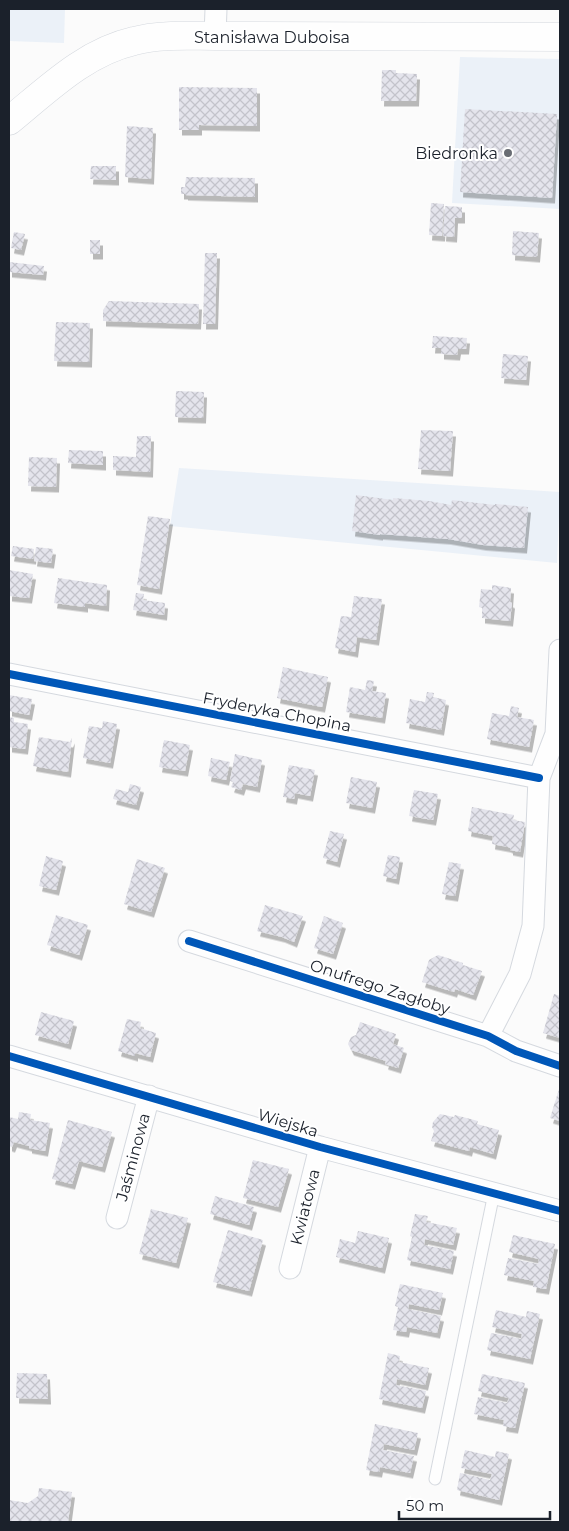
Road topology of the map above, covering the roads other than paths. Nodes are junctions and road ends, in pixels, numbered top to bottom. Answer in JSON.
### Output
{"nodes":[{"id":1,"x":216,"y":9,"type":"edge"},
{"id":2,"x":215,"y":36,"type":"junction"},
{"id":3,"x":560,"y":37,"type":"edge"},
{"id":4,"x":9,"y":121,"type":"edge"},
{"id":5,"x":560,"y":650,"type":"edge"},
{"id":6,"x":9,"y":674,"type":"edge"},
{"id":7,"x":539,"y":778,"type":"junction"},
{"id":8,"x":189,"y":941,"type":"dead end"},
{"id":9,"x":488,"y":1036,"type":"junction"},
{"id":10,"x":9,"y":1056,"type":"edge"},
{"id":11,"x":560,"y":1066,"type":"edge"},
{"id":12,"x":149,"y":1096,"type":"junction"},
{"id":13,"x":320,"y":1147,"type":"junction"},
{"id":14,"x":494,"y":1193,"type":"junction"},
{"id":15,"x":560,"y":1211,"type":"edge"},
{"id":16,"x":117,"y":1218,"type":"dead end"},
{"id":17,"x":290,"y":1268,"type":"dead end"},
{"id":18,"x":435,"y":1479,"type":"dead end"}],
"edges":[{"from":1,"to":2,"type":"street"},
{"from":2,"to":3,"type":"main road","name":"Stanisława Duboisa"},
{"from":2,"to":4,"type":"main road","name":"Stanisława Duboisa"},
{"from":5,"to":7,"type":"street"},
{"from":6,"to":7,"type":"street","name":"Fryderyka Chopina"},
{"from":7,"to":9,"type":"street"},
{"from":8,"to":9,"type":"street","name":"Onufrego Zagłoby"},
{"from":9,"to":11,"type":"street","name":"Onufrego Zagłoby"},
{"from":10,"to":12,"type":"street","name":"Wiejska"},
{"from":12,"to":13,"type":"street","name":"Wiejska"},
{"from":12,"to":16,"type":"street","name":"Jaśminowa"},
{"from":13,"to":14,"type":"street","name":"Wiejska"},
{"from":13,"to":17,"type":"street","name":"Kwiatowa"},
{"from":14,"to":15,"type":"street","name":"Wiejska"},
{"from":14,"to":18,"type":"lane"}]}
